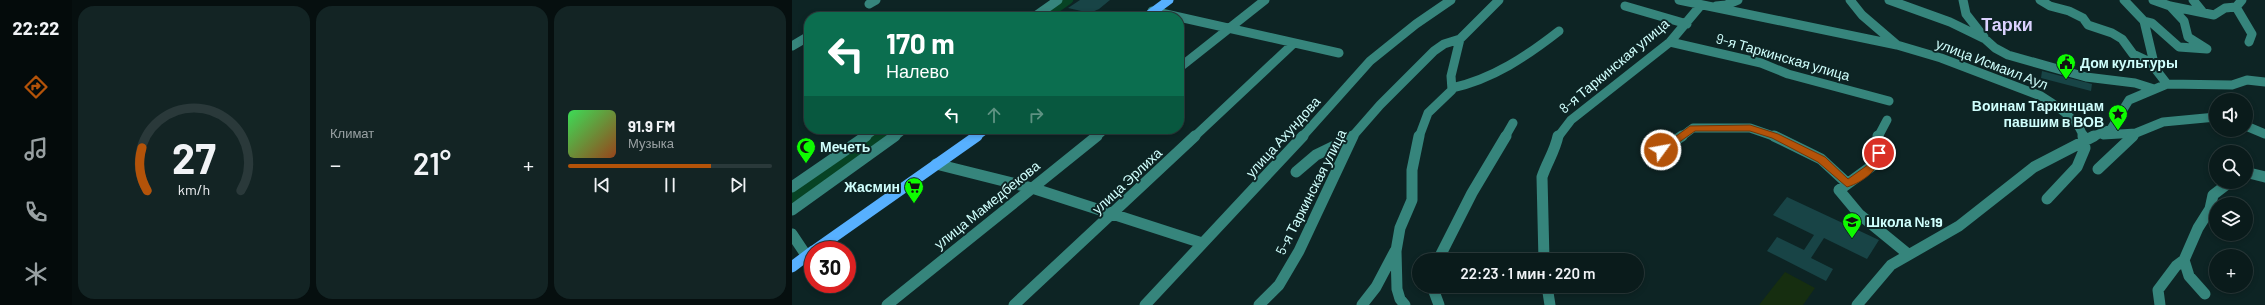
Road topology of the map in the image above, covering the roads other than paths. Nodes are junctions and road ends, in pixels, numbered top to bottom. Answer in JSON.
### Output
{"nodes":[{"id":1,"x":1058,"y":0,"type":"edge"},
{"id":2,"x":1169,"y":0,"type":"edge"},
{"id":3,"x":1265,"y":0,"type":"edge"},
{"id":4,"x":1451,"y":0,"type":"edge"},
{"id":5,"x":1499,"y":0,"type":"edge"},
{"id":6,"x":1679,"y":0,"type":"edge"},
{"id":7,"x":1738,"y":0,"type":"edge"},
{"id":8,"x":1850,"y":0,"type":"edge"},
{"id":9,"x":1889,"y":0,"type":"edge"},
{"id":10,"x":1908,"y":0,"type":"edge"},
{"id":11,"x":1963,"y":0,"type":"edge"},
{"id":12,"x":2040,"y":0,"type":"edge"},
{"id":13,"x":2124,"y":0,"type":"edge"},
{"id":14,"x":2154,"y":0,"type":"edge"},
{"id":15,"x":2193,"y":0,"type":"edge"},
{"id":16,"x":2239,"y":3,"type":"edge"},
{"id":17,"x":1700,"y":5,"type":"junction"},
{"id":18,"x":1625,"y":6,"type":"dead end"},
{"id":19,"x":2170,"y":6,"type":"junction"},
{"id":20,"x":2202,"y":11,"type":"junction"},
{"id":21,"x":1041,"y":12,"type":"edge"},
{"id":22,"x":1152,"y":12,"type":"edge"},
{"id":23,"x":1935,"y":16,"type":"junction"},
{"id":24,"x":1184,"y":18,"type":"edge"},
{"id":25,"x":2144,"y":21,"type":"junction"},
{"id":26,"x":1687,"y":24,"type":"junction"},
{"id":27,"x":1229,"y":28,"type":"junction"},
{"id":28,"x":1559,"y":31,"type":"dead end"},
{"id":29,"x":804,"y":39,"type":"edge"},
{"id":30,"x":1460,"y":39,"type":"junction"},
{"id":31,"x":1985,"y":39,"type":"junction"},
{"id":32,"x":1670,"y":42,"type":"junction"},
{"id":33,"x":2249,"y":42,"type":"dead end"},
{"id":34,"x":1293,"y":44,"type":"junction"},
{"id":35,"x":1897,"y":45,"type":"junction"},
{"id":36,"x":792,"y":46,"type":"edge"},
{"id":37,"x":1339,"y":53,"type":"dead end"},
{"id":38,"x":2150,"y":62,"type":"junction"},
{"id":39,"x":1184,"y":64,"type":"edge"},
{"id":40,"x":2265,"y":82,"type":"edge"},
{"id":41,"x":2168,"y":84,"type":"junction"},
{"id":42,"x":1452,"y":88,"type":"junction"},
{"id":43,"x":2154,"y":89,"type":"junction"},
{"id":44,"x":1888,"y":101,"type":"dead end"},
{"id":45,"x":2209,"y":118,"type":"edge"},
{"id":46,"x":1887,"y":120,"type":"dead end"},
{"id":47,"x":1513,"y":122,"type":"dead end"},
{"id":48,"x":2253,"y":129,"type":"edge"},
{"id":49,"x":2136,"y":133,"type":"junction"},
{"id":50,"x":868,"y":134,"type":"edge"},
{"id":51,"x":897,"y":134,"type":"edge"},
{"id":52,"x":978,"y":134,"type":"edge"},
{"id":53,"x":1099,"y":134,"type":"edge"},
{"id":54,"x":2265,"y":134,"type":"edge"},
{"id":55,"x":2094,"y":136,"type":"junction"},
{"id":56,"x":1352,"y":138,"type":"junction"},
{"id":57,"x":2083,"y":140,"type":"junction"},
{"id":58,"x":1661,"y":150,"type":"dead end"},
{"id":59,"x":936,"y":164,"type":"junction"},
{"id":60,"x":2098,"y":169,"type":"dead end"},
{"id":61,"x":1296,"y":172,"type":"dead end"},
{"id":62,"x":2253,"y":174,"type":"edge"},
{"id":63,"x":2265,"y":177,"type":"edge"},
{"id":64,"x":1847,"y":184,"type":"junction"},
{"id":65,"x":792,"y":187,"type":"edge"},
{"id":66,"x":1032,"y":188,"type":"junction"},
{"id":67,"x":2221,"y":189,"type":"edge"},
{"id":68,"x":2047,"y":199,"type":"dead end"},
{"id":69,"x":792,"y":210,"type":"edge"},
{"id":70,"x":1112,"y":214,"type":"junction"},
{"id":71,"x":792,"y":234,"type":"edge"},
{"id":72,"x":826,"y":241,"type":"edge"},
{"id":73,"x":1202,"y":243,"type":"junction"},
{"id":74,"x":804,"y":244,"type":"edge"},
{"id":75,"x":1397,"y":247,"type":"junction"},
{"id":76,"x":1442,"y":253,"type":"edge"},
{"id":77,"x":1544,"y":253,"type":"edge"},
{"id":78,"x":1908,"y":254,"type":"junction"},
{"id":79,"x":804,"y":257,"type":"edge"},
{"id":80,"x":2184,"y":260,"type":"junction"},
{"id":81,"x":792,"y":266,"type":"edge"},
{"id":82,"x":1435,"y":293,"type":"edge"},
{"id":83,"x":1548,"y":293,"type":"edge"},
{"id":84,"x":2205,"y":294,"type":"dead end"},
{"id":85,"x":887,"y":305,"type":"edge"},
{"id":86,"x":1014,"y":305,"type":"edge"},
{"id":87,"x":1145,"y":305,"type":"edge"},
{"id":88,"x":1259,"y":305,"type":"edge"},
{"id":89,"x":1362,"y":305,"type":"edge"},
{"id":90,"x":1405,"y":305,"type":"edge"},
{"id":91,"x":1439,"y":305,"type":"edge"},
{"id":92,"x":1550,"y":305,"type":"edge"},
{"id":93,"x":1857,"y":305,"type":"edge"},
{"id":94,"x":2160,"y":305,"type":"edge"}],
"edges":[{"from":1,"to":21,"type":"street"},
{"from":2,"to":22,"type":"main road"},
{"from":3,"to":27,"type":"street"},
{"from":4,"to":73,"type":"street","name":"улица Ахундова"},
{"from":5,"to":30,"type":"street","name":"5-я Таркинская улица"},
{"from":6,"to":17,"type":"street"},
{"from":7,"to":17,"type":"street"},
{"from":8,"to":35,"type":"street"},
{"from":9,"to":23,"type":"street"},
{"from":10,"to":23,"type":"street"},
{"from":11,"to":31,"type":"street"},
{"from":12,"to":38,"type":"street"},
{"from":13,"to":25,"type":"street"},
{"from":14,"to":19,"type":"street"},
{"from":15,"to":20,"type":"street"},
{"from":16,"to":20,"type":"street"},
{"from":16,"to":33,"type":"street"},
{"from":17,"to":26,"type":"street","name":"8-я Таркинская улица"},
{"from":17,"to":35,"type":"street"},
{"from":18,"to":26,"type":"street"},
{"from":19,"to":20,"type":"street"},
{"from":19,"to":25,"type":"street"},
{"from":23,"to":31,"type":"street"},
{"from":24,"to":27,"type":"street"},
{"from":25,"to":38,"type":"street"},
{"from":26,"to":32,"type":"street","name":"8-я Таркинская улица"},
{"from":27,"to":34,"type":"street"},
{"from":27,"to":39,"type":"street"},
{"from":28,"to":42,"type":"street"},
{"from":29,"to":36,"type":"street"},
{"from":30,"to":42,"type":"street"},
{"from":30,"to":56,"type":"street","name":"5-я Таркинская улица"},
{"from":31,"to":43,"type":"street"},
{"from":32,"to":44,"type":"street","name":"9-я Таркинская улица"},
{"from":32,"to":77,"type":"street","name":"8-я Таркинская улица"},
{"from":34,"to":37,"type":"street"},
{"from":34,"to":70,"type":"street","name":"улица Эрлиха"},
{"from":35,"to":57,"type":"street","name":"улица Исмаил Аул"},
{"from":38,"to":41,"type":"street"},
{"from":40,"to":41,"type":"street"},
{"from":41,"to":43,"type":"street"},
{"from":42,"to":75,"type":"street"},
{"from":43,"to":55,"type":"street"},
{"from":45,"to":49,"type":"street"},
{"from":46,"to":64,"type":"street"},
{"from":47,"to":76,"type":"street"},
{"from":48,"to":54,"type":"street"},
{"from":49,"to":55,"type":"street"},
{"from":49,"to":60,"type":"street"},
{"from":50,"to":65,"type":"street"},
{"from":51,"to":69,"type":"street"},
{"from":52,"to":59,"type":"main road"},
{"from":53,"to":66,"type":"street","name":"улица Мамедбекова"},
{"from":55,"to":57,"type":"street"},
{"from":56,"to":61,"type":"street"},
{"from":56,"to":88,"type":"street","name":"5-я Таркинская улица"},
{"from":57,"to":68,"type":"street"},
{"from":57,"to":78,"type":"street"},
{"from":58,"to":64,"type":"street"},
{"from":59,"to":66,"type":"street"},
{"from":59,"to":72,"type":"main road"},
{"from":62,"to":63,"type":"street"},
{"from":64,"to":78,"type":"street"},
{"from":66,"to":70,"type":"street"},
{"from":66,"to":85,"type":"street","name":"улица Мамедбекова"},
{"from":67,"to":80,"type":"street"},
{"from":70,"to":73,"type":"street"},
{"from":70,"to":86,"type":"street","name":"улица Эрлиха"},
{"from":71,"to":74,"type":"street"},
{"from":73,"to":87,"type":"street","name":"улица Ахундова"},
{"from":75,"to":89,"type":"street"},
{"from":75,"to":90,"type":"street"},
{"from":78,"to":93,"type":"street"},
{"from":79,"to":81,"type":"main road"},
{"from":80,"to":84,"type":"street"},
{"from":80,"to":94,"type":"street"},
{"from":82,"to":91,"type":"street"},
{"from":83,"to":92,"type":"street"}]}
